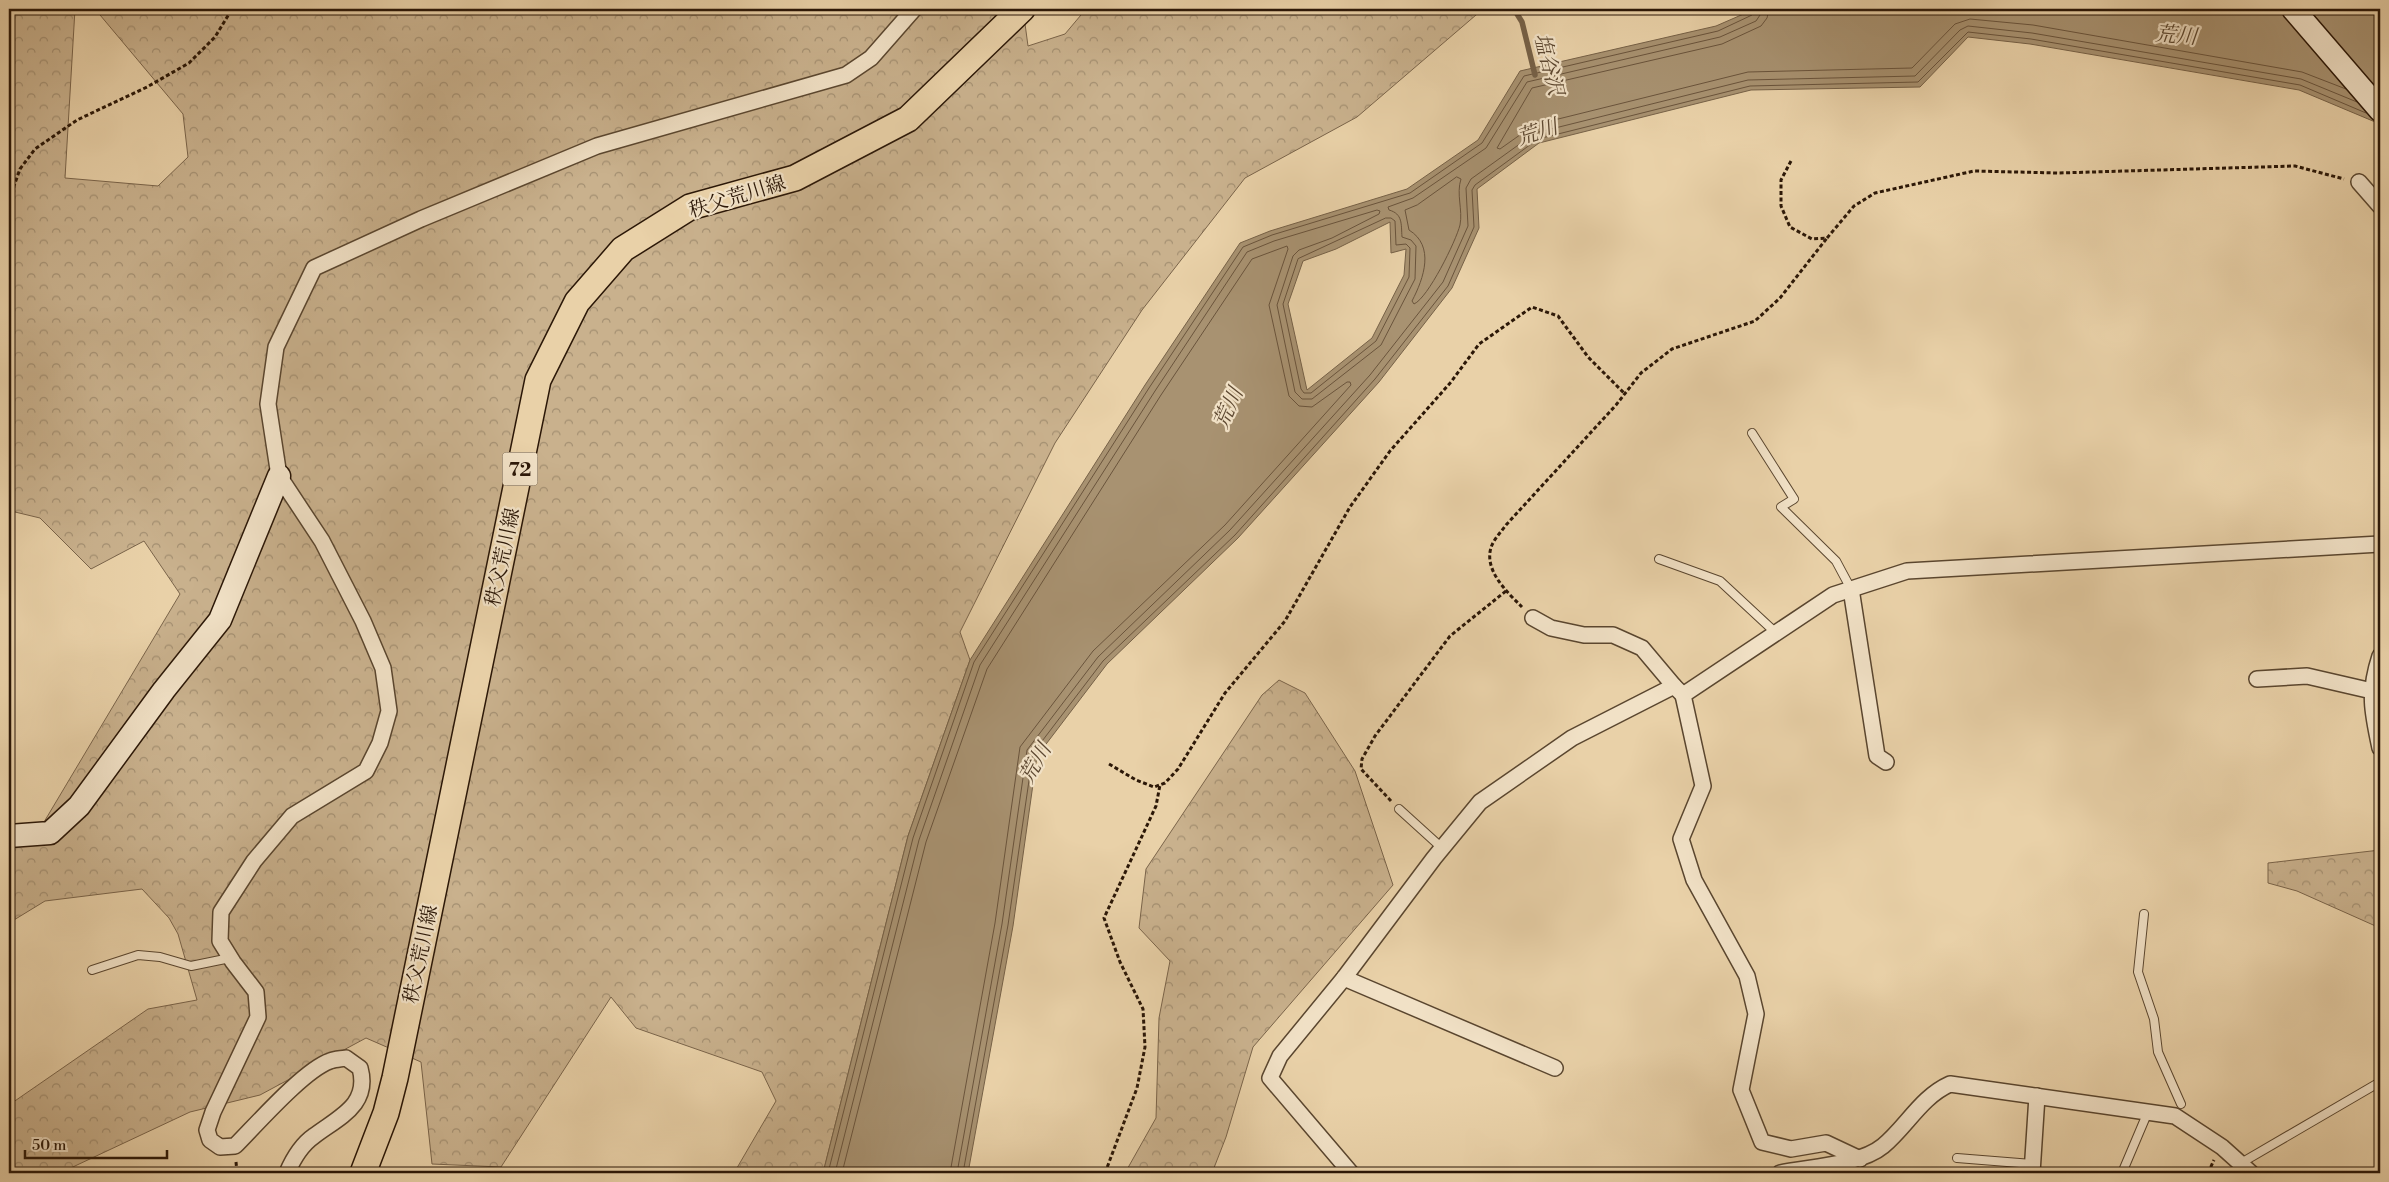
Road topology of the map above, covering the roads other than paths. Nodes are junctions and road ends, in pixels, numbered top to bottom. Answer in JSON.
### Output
{"nodes":[{"id":1,"x":914,"y":9,"type":"edge"},
{"id":2,"x":1022,"y":9,"type":"edge"},
{"id":3,"x":2293,"y":9,"type":"edge"},
{"id":4,"x":2380,"y":110,"type":"edge"},
{"id":5,"x":2359,"y":182,"type":"road end"},
{"id":6,"x":2380,"y":206,"type":"edge"},
{"id":7,"x":1752,"y":433,"type":"dead end"},
{"id":8,"x":280,"y":476,"type":"junction"},
{"id":9,"x":2380,"y":544,"type":"edge"},
{"id":10,"x":1659,"y":559,"type":"dead end"},
{"id":11,"x":1851,"y":589,"type":"junction"},
{"id":12,"x":1533,"y":618,"type":"road end"},
{"id":13,"x":1776,"y":633,"type":"junction"},
{"id":14,"x":2380,"y":652,"type":"edge"},
{"id":15,"x":2380,"y":656,"type":"edge"},
{"id":16,"x":2256,"y":679,"type":"dead end"},
{"id":17,"x":1679,"y":691,"type":"junction"},
{"id":18,"x":2372,"y":691,"type":"junction"},
{"id":19,"x":2380,"y":748,"type":"edge"},
{"id":20,"x":1886,"y":762,"type":"dead end"},
{"id":21,"x":1399,"y":809,"type":"road end"},
{"id":22,"x":9,"y":836,"type":"edge"},
{"id":23,"x":1442,"y":848,"type":"junction"},
{"id":24,"x":2144,"y":914,"type":"dead end"},
{"id":25,"x":230,"y":958,"type":"junction"},
{"id":26,"x":92,"y":970,"type":"dead end"},
{"id":27,"x":1344,"y":978,"type":"junction"},
{"id":28,"x":1555,"y":1068,"type":"dead end"},
{"id":29,"x":2380,"y":1082,"type":"edge"},
{"id":30,"x":2037,"y":1096,"type":"junction"},
{"id":31,"x":2181,"y":1104,"type":"dead end"},
{"id":32,"x":2147,"y":1114,"type":"junction"},
{"id":33,"x":1957,"y":1158,"type":"dead end"},
{"id":34,"x":1860,"y":1159,"type":"junction"},
{"id":35,"x":2246,"y":1168,"type":"edge"},
{"id":36,"x":1826,"y":1169,"type":"edge"},
{"id":37,"x":2032,"y":1169,"type":"edge"},
{"id":38,"x":287,"y":1173,"type":"edge"},
{"id":39,"x":363,"y":1173,"type":"edge"},
{"id":40,"x":1351,"y":1173,"type":"edge"},
{"id":41,"x":1780,"y":1173,"type":"edge"},
{"id":42,"x":2122,"y":1173,"type":"edge"}],
"edges":[{"from":1,"to":8,"type":"street"},
{"from":2,"to":39,"type":"main road","name":"秩父荒川線","number":"72"},
{"from":3,"to":4,"type":"street"},
{"from":5,"to":6,"type":"street"},
{"from":7,"to":11,"type":"lane"},
{"from":8,"to":22,"type":"street"},
{"from":8,"to":25,"type":"street"},
{"from":9,"to":11,"type":"street"},
{"from":10,"to":13,"type":"lane"},
{"from":11,"to":13,"type":"street"},
{"from":11,"to":20,"type":"street"},
{"from":12,"to":17,"type":"street"},
{"from":13,"to":17,"type":"street"},
{"from":14,"to":15,"type":"street"},
{"from":15,"to":18,"type":"street"},
{"from":16,"to":18,"type":"street"},
{"from":17,"to":23,"type":"street"},
{"from":17,"to":34,"type":"street"},
{"from":18,"to":19,"type":"street"},
{"from":21,"to":23,"type":"lane"},
{"from":23,"to":27,"type":"street"},
{"from":24,"to":31,"type":"lane"},
{"from":25,"to":26,"type":"lane"},
{"from":25,"to":38,"type":"street"},
{"from":27,"to":28,"type":"street"},
{"from":27,"to":40,"type":"street"},
{"from":29,"to":35,"type":"lane"},
{"from":30,"to":32,"type":"street"},
{"from":30,"to":34,"type":"street"},
{"from":30,"to":37,"type":"street"},
{"from":32,"to":35,"type":"street"},
{"from":32,"to":42,"type":"lane"},
{"from":33,"to":37,"type":"lane"},
{"from":34,"to":36,"type":"street"},
{"from":36,"to":41,"type":"street"}]}
